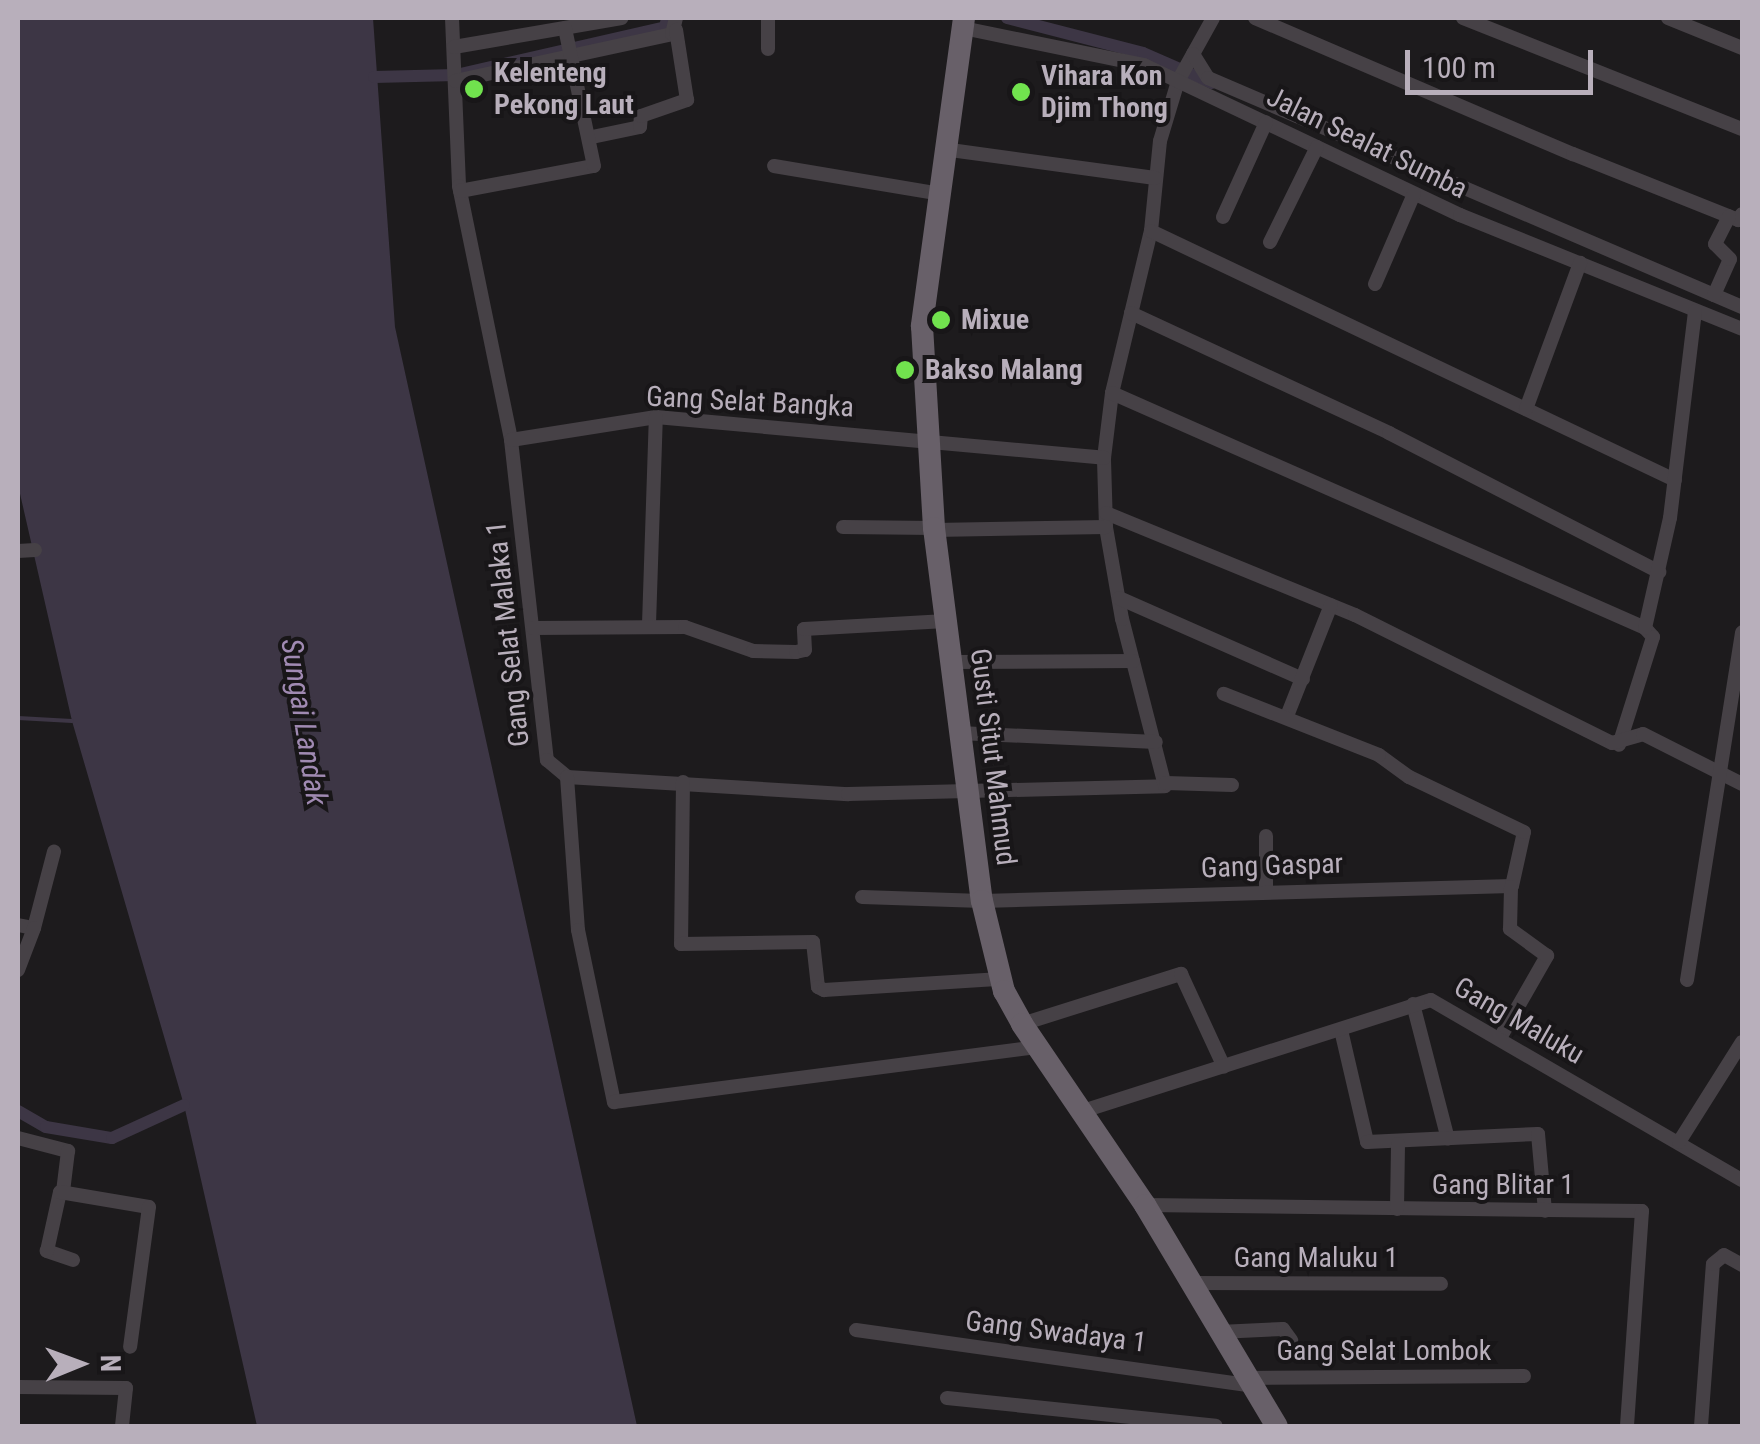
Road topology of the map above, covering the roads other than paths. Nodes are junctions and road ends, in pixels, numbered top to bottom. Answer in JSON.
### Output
{"nodes":[{"id":1,"x":452,"y":18,"type":"edge"},
{"id":2,"x":622,"y":18,"type":"edge"},
{"id":3,"x":768,"y":18,"type":"edge"},
{"id":4,"x":1213,"y":18,"type":"edge"},
{"id":5,"x":1255,"y":18,"type":"edge"},
{"id":6,"x":1463,"y":18,"type":"edge"},
{"id":7,"x":1668,"y":18,"type":"edge"},
{"id":8,"x":962,"y":21,"type":"edge"},
{"id":9,"x":676,"y":24,"type":"edge"},
{"id":10,"x":565,"y":28,"type":"junction"},
{"id":11,"x":454,"y":47,"type":"junction"},
{"id":12,"x":1742,"y":48,"type":"edge"},
{"id":13,"x":768,"y":49,"type":"dead end"},
{"id":14,"x":570,"y":55,"type":"junction"},
{"id":15,"x":1191,"y":56,"type":"junction"},
{"id":16,"x":455,"y":73,"type":"junction"},
{"id":17,"x":1178,"y":80,"type":"junction"},
{"id":18,"x":1266,"y":122,"type":"junction"},
{"id":19,"x":1742,"y":128,"type":"edge"},
{"id":20,"x":592,"y":137,"type":"junction"},
{"id":21,"x":1317,"y":147,"type":"junction"},
{"id":22,"x":943,"y":149,"type":"junction"},
{"id":23,"x":774,"y":166,"type":"dead end"},
{"id":24,"x":1155,"y":178,"type":"junction"},
{"id":25,"x":460,"y":191,"type":"junction"},
{"id":26,"x":936,"y":194,"type":"junction"},
{"id":27,"x":1414,"y":194,"type":"junction"},
{"id":28,"x":1736,"y":215,"type":"edge"},
{"id":29,"x":1224,"y":217,"type":"dead end"},
{"id":30,"x":1151,"y":231,"type":"junction"},
{"id":31,"x":1270,"y":242,"type":"dead end"},
{"id":32,"x":1580,"y":263,"type":"junction"},
{"id":33,"x":1375,"y":284,"type":"dead end"},
{"id":34,"x":1714,"y":295,"type":"junction"},
{"id":35,"x":1742,"y":307,"type":"edge"},
{"id":36,"x":1132,"y":312,"type":"junction"},
{"id":37,"x":1695,"y":312,"type":"junction"},
{"id":38,"x":1742,"y":329,"type":"edge"},
{"id":39,"x":1112,"y":393,"type":"junction"},
{"id":40,"x":1526,"y":408,"type":"junction"},
{"id":41,"x":656,"y":417,"type":"junction"},
{"id":42,"x":512,"y":440,"type":"junction"},
{"id":43,"x":926,"y":440,"type":"junction"},
{"id":44,"x":1104,"y":458,"type":"junction"},
{"id":45,"x":1675,"y":480,"type":"junction"},
{"id":46,"x":1106,"y":520,"type":"junction"},
{"id":47,"x":844,"y":527,"type":"dead end"},
{"id":48,"x":934,"y":529,"type":"junction"},
{"id":49,"x":36,"y":550,"type":"dead end"},
{"id":50,"x":18,"y":551,"type":"edge"},
{"id":51,"x":1659,"y":572,"type":"junction"},
{"id":52,"x":1119,"y":598,"type":"junction"},
{"id":53,"x":1331,"y":605,"type":"junction"},
{"id":54,"x":946,"y":621,"type":"junction"},
{"id":55,"x":649,"y":624,"type":"junction"},
{"id":56,"x":533,"y":628,"type":"junction"},
{"id":57,"x":1645,"y":628,"type":"junction"},
{"id":58,"x":1742,"y":632,"type":"edge"},
{"id":59,"x":1133,"y":661,"type":"junction"},
{"id":60,"x":950,"y":662,"type":"junction"},
{"id":61,"x":1303,"y":679,"type":"junction"},
{"id":62,"x":1224,"y":694,"type":"dead end"},
{"id":63,"x":1287,"y":716,"type":"junction"},
{"id":64,"x":960,"y":733,"type":"junction"},
{"id":65,"x":1156,"y":742,"type":"junction"},
{"id":66,"x":1619,"y":745,"type":"junction"},
{"id":67,"x":1721,"y":772,"type":"junction"},
{"id":68,"x":567,"y":778,"type":"junction"},
{"id":69,"x":683,"y":782,"type":"junction"},
{"id":70,"x":1166,"y":783,"type":"junction"},
{"id":71,"x":1742,"y":784,"type":"edge"},
{"id":72,"x":1232,"y":785,"type":"dead end"},
{"id":73,"x":967,"y":794,"type":"junction"},
{"id":74,"x":1266,"y":836,"type":"dead end"},
{"id":75,"x":54,"y":852,"type":"dead end"},
{"id":76,"x":1511,"y":888,"type":"junction"},
{"id":77,"x":1266,"y":891,"type":"junction"},
{"id":78,"x":862,"y":897,"type":"dead end"},
{"id":79,"x":982,"y":901,"type":"junction"},
{"id":80,"x":18,"y":925,"type":"edge"},
{"id":81,"x":34,"y":928,"type":"junction"},
{"id":82,"x":18,"y":970,"type":"edge"},
{"id":83,"x":1000,"y":980,"type":"junction"},
{"id":84,"x":1687,"y":980,"type":"dead end"},
{"id":85,"x":1414,"y":1004,"type":"junction"},
{"id":86,"x":1022,"y":1024,"type":"junction"},
{"id":87,"x":1342,"y":1030,"type":"junction"},
{"id":88,"x":1500,"y":1038,"type":"junction"},
{"id":89,"x":1742,"y":1042,"type":"edge"},
{"id":90,"x":1038,"y":1047,"type":"junction"},
{"id":91,"x":1224,"y":1066,"type":"junction"},
{"id":92,"x":1083,"y":1111,"type":"junction"},
{"id":93,"x":18,"y":1138,"type":"edge"},
{"id":94,"x":1448,"y":1139,"type":"junction"},
{"id":95,"x":1679,"y":1142,"type":"junction"},
{"id":96,"x":1398,"y":1144,"type":"junction"},
{"id":97,"x":1742,"y":1180,"type":"edge"},
{"id":98,"x":63,"y":1192,"type":"junction"},
{"id":99,"x":1145,"y":1205,"type":"junction"},
{"id":100,"x":1397,"y":1209,"type":"junction"},
{"id":101,"x":1545,"y":1212,"type":"junction"},
{"id":102,"x":73,"y":1260,"type":"dead end"},
{"id":103,"x":1742,"y":1265,"type":"edge"},
{"id":104,"x":1190,"y":1283,"type":"junction"},
{"id":105,"x":1441,"y":1284,"type":"dead end"},
{"id":106,"x":856,"y":1330,"type":"dead end"},
{"id":107,"x":1219,"y":1332,"type":"junction"},
{"id":108,"x":1291,"y":1340,"type":"dead end"},
{"id":109,"x":130,"y":1347,"type":"dead end"},
{"id":110,"x":1524,"y":1376,"type":"dead end"},
{"id":111,"x":1247,"y":1381,"type":"junction"},
{"id":112,"x":18,"y":1386,"type":"edge"},
{"id":113,"x":947,"y":1398,"type":"dead end"},
{"id":114,"x":122,"y":1426,"type":"edge"},
{"id":115,"x":1216,"y":1426,"type":"edge"},
{"id":116,"x":1254,"y":1426,"type":"edge"},
{"id":117,"x":1277,"y":1426,"type":"edge"},
{"id":118,"x":1627,"y":1426,"type":"edge"},
{"id":119,"x":1701,"y":1426,"type":"edge"}],
"edges":[{"from":1,"to":11,"type":"street","name":"Gang Selat Malaka 1"},
{"from":2,"to":10,"type":"street"},
{"from":3,"to":13,"type":"street"},
{"from":4,"to":15,"type":"street"},
{"from":5,"to":28,"type":"street"},
{"from":6,"to":19,"type":"street"},
{"from":7,"to":12,"type":"street"},
{"from":8,"to":17,"type":"street","name":"Jalan Sealat Sumba"},
{"from":8,"to":22,"type":"highway","name":"Gusti Situt Mahmud"},
{"from":9,"to":14,"type":"street"},
{"from":9,"to":20,"type":"street"},
{"from":10,"to":11,"type":"street"},
{"from":10,"to":14,"type":"street"},
{"from":11,"to":16,"type":"street","name":"Gang Selat Malaka 1"},
{"from":14,"to":16,"type":"street"},
{"from":14,"to":20,"type":"street"},
{"from":15,"to":17,"type":"street"},
{"from":15,"to":34,"type":"street"},
{"from":16,"to":25,"type":"street","name":"Gang Selat Malaka 1"},
{"from":17,"to":18,"type":"street","name":"Jalan Sealat Sumba"},
{"from":17,"to":24,"type":"street"},
{"from":18,"to":21,"type":"street","name":"Jalan Sealat Sumba"},
{"from":18,"to":29,"type":"street"},
{"from":20,"to":25,"type":"street"},
{"from":21,"to":27,"type":"street","name":"Jalan Sealat Sumba"},
{"from":21,"to":31,"type":"street"},
{"from":22,"to":24,"type":"street"},
{"from":22,"to":26,"type":"highway","name":"Gusti Situt Mahmud"},
{"from":23,"to":26,"type":"street"},
{"from":24,"to":30,"type":"street"},
{"from":25,"to":42,"type":"street","name":"Gang Selat Malaka 1"},
{"from":26,"to":43,"type":"highway","name":"Gusti Situt Mahmud"},
{"from":27,"to":32,"type":"street","name":"Jalan Sealat Sumba"},
{"from":27,"to":33,"type":"street"},
{"from":28,"to":34,"type":"street"},
{"from":30,"to":36,"type":"street"},
{"from":30,"to":40,"type":"street"},
{"from":32,"to":37,"type":"street","name":"Jalan Sealat Sumba"},
{"from":32,"to":40,"type":"street"},
{"from":34,"to":35,"type":"street"},
{"from":36,"to":39,"type":"street"},
{"from":36,"to":51,"type":"street"},
{"from":37,"to":38,"type":"street","name":"Jalan Sealat Sumba"},
{"from":37,"to":45,"type":"street"},
{"from":39,"to":44,"type":"street"},
{"from":39,"to":57,"type":"street"},
{"from":40,"to":45,"type":"street"},
{"from":41,"to":42,"type":"street","name":"Gang Selat Bangka"},
{"from":41,"to":43,"type":"street","name":"Gang Selat Bangka"},
{"from":41,"to":55,"type":"street"},
{"from":42,"to":56,"type":"street","name":"Gang Selat Malaka 1"},
{"from":43,"to":44,"type":"street","name":"Gang Selat Bangka"},
{"from":43,"to":48,"type":"highway","name":"Gusti Situt Mahmud"},
{"from":44,"to":46,"type":"street"},
{"from":45,"to":51,"type":"street"},
{"from":46,"to":48,"type":"street"},
{"from":46,"to":52,"type":"street"},
{"from":46,"to":53,"type":"street"},
{"from":47,"to":48,"type":"street"},
{"from":48,"to":54,"type":"highway","name":"Gusti Situt Mahmud"},
{"from":49,"to":50,"type":"street"},
{"from":51,"to":57,"type":"street"},
{"from":52,"to":59,"type":"street"},
{"from":52,"to":61,"type":"street"},
{"from":53,"to":61,"type":"street"},
{"from":53,"to":66,"type":"street"},
{"from":54,"to":55,"type":"street"},
{"from":54,"to":60,"type":"highway","name":"Gusti Situt Mahmud"},
{"from":55,"to":56,"type":"street"},
{"from":56,"to":68,"type":"street","name":"Gang Selat Malaka 1"},
{"from":57,"to":66,"type":"street"},
{"from":58,"to":67,"type":"street"},
{"from":59,"to":60,"type":"street"},
{"from":59,"to":65,"type":"street"},
{"from":60,"to":64,"type":"highway","name":"Gusti Situt Mahmud"},
{"from":61,"to":63,"type":"street"},
{"from":62,"to":63,"type":"street"},
{"from":63,"to":76,"type":"street"},
{"from":64,"to":65,"type":"street"},
{"from":64,"to":73,"type":"highway","name":"Gusti Situt Mahmud"},
{"from":65,"to":70,"type":"street"},
{"from":66,"to":67,"type":"street"},
{"from":67,"to":71,"type":"street"},
{"from":67,"to":84,"type":"street"},
{"from":68,"to":69,"type":"street"},
{"from":68,"to":90,"type":"street"},
{"from":69,"to":73,"type":"street"},
{"from":69,"to":83,"type":"street"},
{"from":70,"to":72,"type":"street"},
{"from":70,"to":73,"type":"street"},
{"from":73,"to":79,"type":"highway","name":"Gusti Situt Mahmud"},
{"from":74,"to":77,"type":"street"},
{"from":75,"to":81,"type":"street"},
{"from":76,"to":77,"type":"street","name":"Gang Gaspar"},
{"from":76,"to":88,"type":"street"},
{"from":77,"to":79,"type":"street","name":"Gang Gaspar"},
{"from":78,"to":79,"type":"street","name":"Gang Gaspar"},
{"from":79,"to":83,"type":"highway","name":"Gusti Situt Mahmud"},
{"from":80,"to":81,"type":"street"},
{"from":81,"to":82,"type":"street"},
{"from":83,"to":86,"type":"highway","name":"Gusti Situt Mahmud"},
{"from":85,"to":87,"type":"street","name":"Gang Maluku"},
{"from":85,"to":88,"type":"street","name":"Gang Maluku"},
{"from":85,"to":94,"type":"street"},
{"from":86,"to":90,"type":"highway","name":"Gusti Situt Mahmud"},
{"from":86,"to":91,"type":"street"},
{"from":87,"to":91,"type":"street","name":"Gang Maluku"},
{"from":87,"to":96,"type":"street"},
{"from":88,"to":95,"type":"street","name":"Gang Maluku"},
{"from":89,"to":95,"type":"street"},
{"from":90,"to":92,"type":"highway","name":"Gusti Situt Mahmud"},
{"from":91,"to":92,"type":"street","name":"Gang Maluku"},
{"from":92,"to":99,"type":"highway","name":"Gusti Situt Mahmud"},
{"from":93,"to":98,"type":"street"},
{"from":94,"to":96,"type":"street"},
{"from":94,"to":101,"type":"street"},
{"from":95,"to":97,"type":"street","name":"Gang Maluku"},
{"from":96,"to":100,"type":"street"},
{"from":98,"to":102,"type":"street"},
{"from":98,"to":109,"type":"street"},
{"from":99,"to":100,"type":"street","name":"Gang Blitar 1"},
{"from":99,"to":104,"type":"highway","name":"Gusti Situt Mahmud"},
{"from":100,"to":101,"type":"street","name":"Gang Blitar 1"},
{"from":101,"to":118,"type":"street","name":"Gang Blitar 1"},
{"from":103,"to":119,"type":"street"},
{"from":104,"to":105,"type":"street","name":"Gang Maluku 1"},
{"from":104,"to":107,"type":"highway","name":"Gusti Situt Mahmud"},
{"from":106,"to":111,"type":"street","name":"Gang Swadaya 1"},
{"from":107,"to":108,"type":"street"},
{"from":107,"to":111,"type":"highway","name":"Gusti Situt Mahmud"},
{"from":110,"to":111,"type":"street","name":"Gang Selat Lombok"},
{"from":111,"to":117,"type":"highway","name":"Gusti Situt Mahmud"},
{"from":112,"to":114,"type":"street"},
{"from":113,"to":115,"type":"street"},
{"from":116,"to":117,"type":"street"}]}
